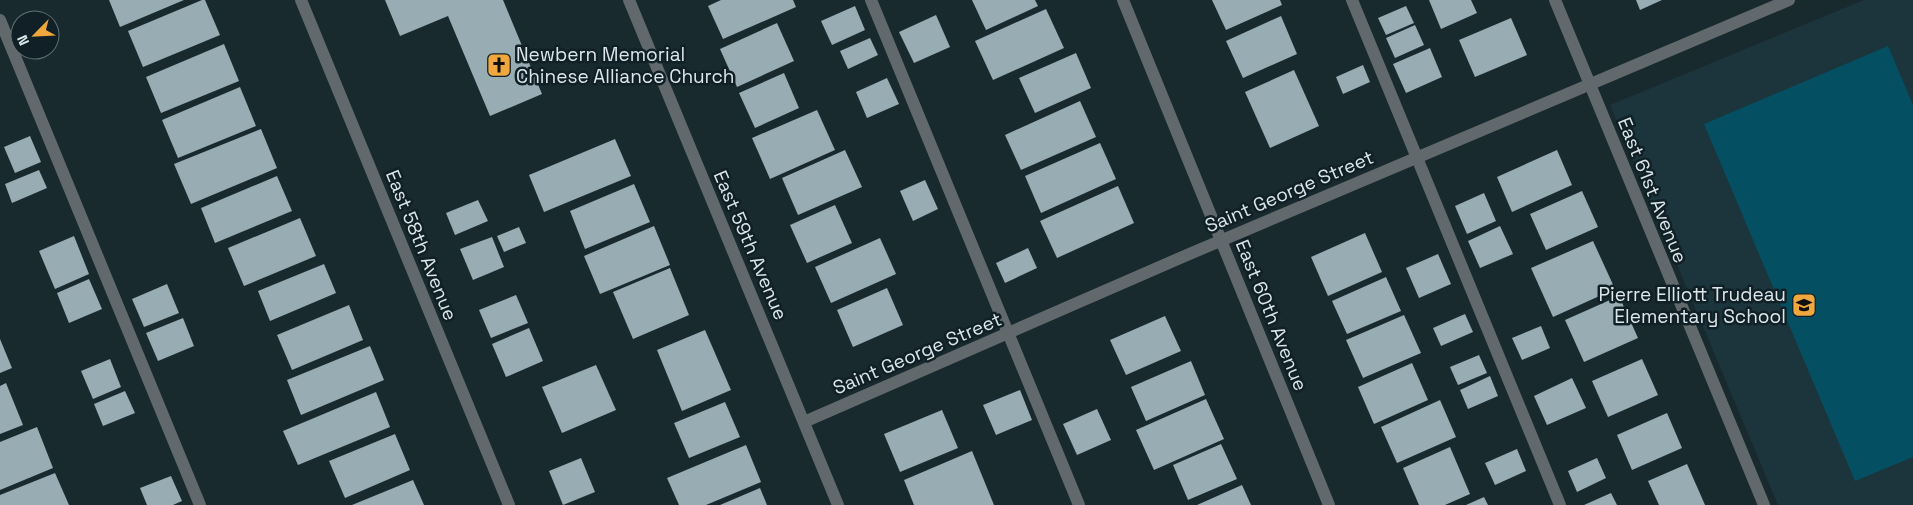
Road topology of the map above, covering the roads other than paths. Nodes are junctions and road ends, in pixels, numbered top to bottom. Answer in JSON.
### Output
{"nodes":[{"id":1,"x":301,"y":0,"type":"edge"},
{"id":2,"x":629,"y":0,"type":"edge"},
{"id":3,"x":871,"y":0,"type":"edge"},
{"id":4,"x":1123,"y":0,"type":"edge"},
{"id":5,"x":1352,"y":0,"type":"edge"},
{"id":6,"x":1555,"y":0,"type":"edge"},
{"id":7,"x":1790,"y":0,"type":"edge"},
{"id":8,"x":0,"y":20,"type":"edge"},
{"id":9,"x":1590,"y":85,"type":"junction"},
{"id":10,"x":1417,"y":157,"type":"junction"},
{"id":11,"x":1221,"y":241,"type":"junction"},
{"id":12,"x":1009,"y":334,"type":"junction"},
{"id":13,"x":804,"y":422,"type":"junction"},
{"id":14,"x":200,"y":505,"type":"edge"},
{"id":15,"x":509,"y":505,"type":"edge"},
{"id":16,"x":838,"y":505,"type":"edge"},
{"id":17,"x":1079,"y":505,"type":"edge"},
{"id":18,"x":1329,"y":505,"type":"edge"},
{"id":19,"x":1560,"y":505,"type":"edge"},
{"id":20,"x":1764,"y":505,"type":"edge"}],
"edges":[{"from":1,"to":15,"type":"street","name":"East 58th Avenue"},
{"from":2,"to":13,"type":"street","name":"East 59th Avenue"},
{"from":3,"to":12,"type":"street"},
{"from":4,"to":11,"type":"street","name":"East 60th Avenue"},
{"from":5,"to":10,"type":"street"},
{"from":6,"to":9,"type":"street","name":"East 61st Avenue"},
{"from":7,"to":9,"type":"street","name":"Saint George Street"},
{"from":8,"to":14,"type":"street"},
{"from":9,"to":10,"type":"street","name":"Saint George Street"},
{"from":9,"to":20,"type":"street","name":"East 61st Avenue"},
{"from":10,"to":11,"type":"street","name":"Saint George Street"},
{"from":10,"to":19,"type":"street"},
{"from":11,"to":12,"type":"street","name":"Saint George Street"},
{"from":11,"to":18,"type":"street","name":"East 60th Avenue"},
{"from":12,"to":13,"type":"street","name":"Saint George Street"},
{"from":12,"to":17,"type":"street"},
{"from":13,"to":16,"type":"street","name":"East 59th Avenue"}]}
